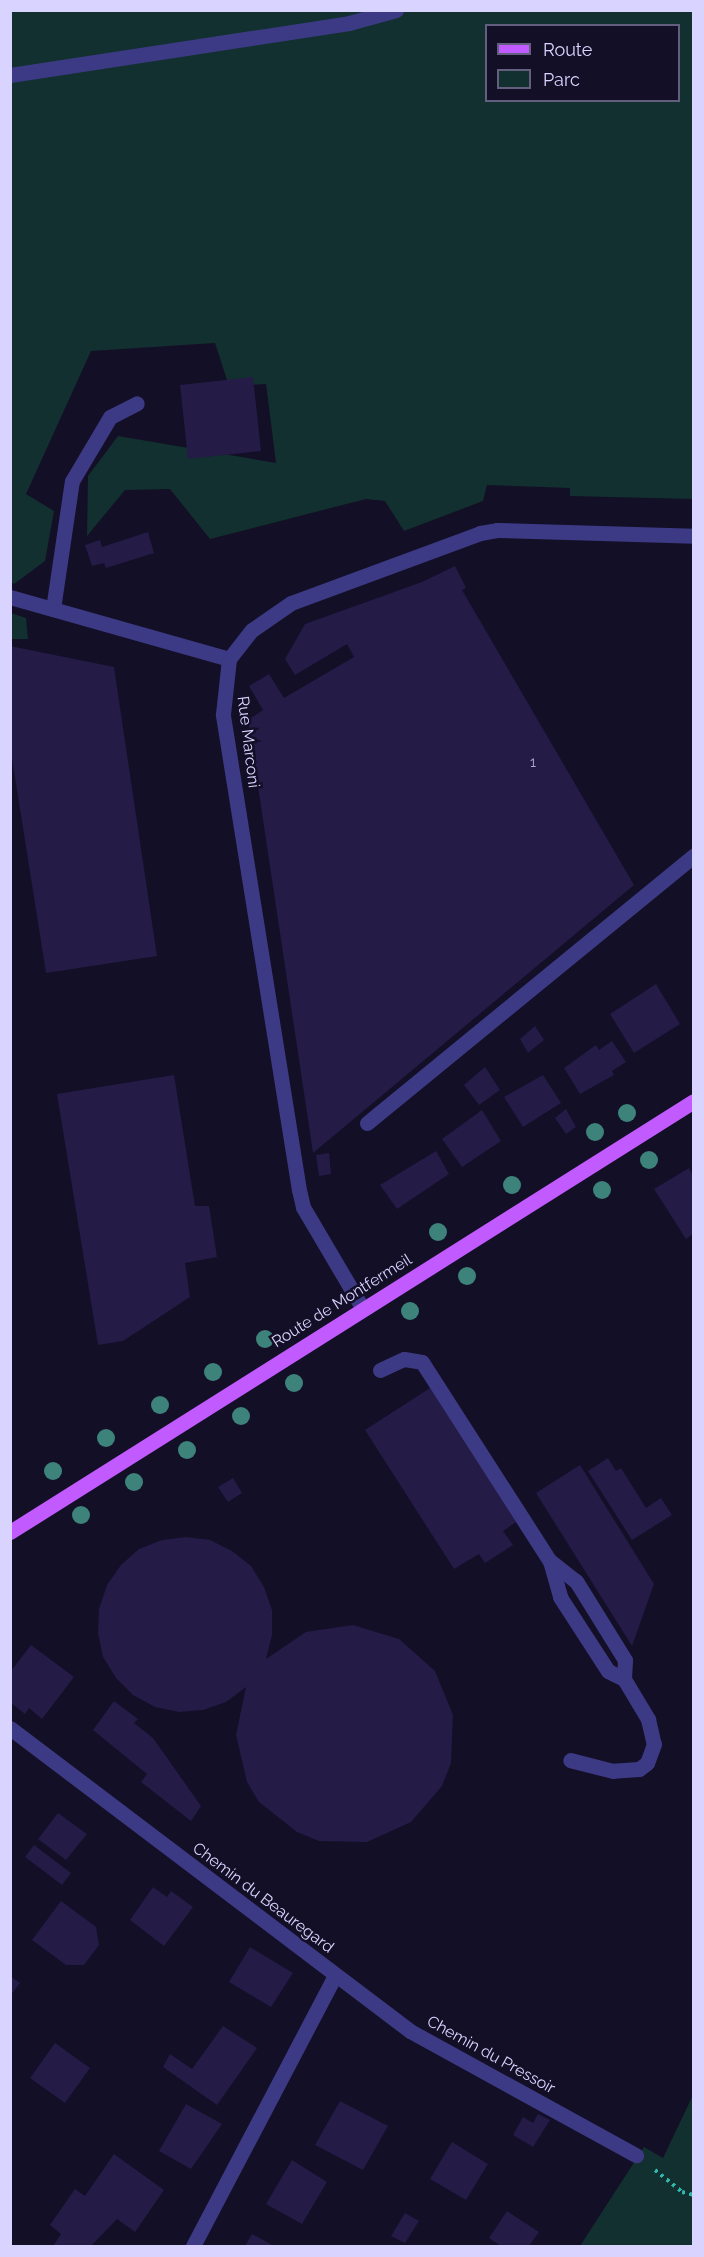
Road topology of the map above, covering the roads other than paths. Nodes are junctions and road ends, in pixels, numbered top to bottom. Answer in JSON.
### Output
{"nodes":[{"id":1,"x":396,"y":10,"type":"edge"},
{"id":2,"x":10,"y":75,"type":"edge"},
{"id":3,"x":136,"y":403,"type":"dead end"},
{"id":4,"x":693,"y":536,"type":"edge"},
{"id":5,"x":10,"y":597,"type":"edge"},
{"id":6,"x":53,"y":609,"type":"junction"},
{"id":7,"x":229,"y":659,"type":"junction"},
{"id":8,"x":693,"y":855,"type":"edge"},
{"id":9,"x":693,"y":1101,"type":"edge"},
{"id":10,"x":367,"y":1123,"type":"dead end"},
{"id":11,"x":363,"y":1309,"type":"junction"},
{"id":12,"x":380,"y":1370,"type":"dead end"},
{"id":13,"x":10,"y":1532,"type":"edge"},
{"id":14,"x":550,"y":1561,"type":"junction"},
{"id":15,"x":624,"y":1679,"type":"junction"},
{"id":16,"x":10,"y":1728,"type":"edge"},
{"id":17,"x":570,"y":1760,"type":"dead end"},
{"id":18,"x":335,"y":1976,"type":"junction"},
{"id":19,"x":636,"y":2155,"type":"road end"},
{"id":20,"x":192,"y":2247,"type":"edge"}],
"edges":[{"from":1,"to":2,"type":"street"},
{"from":3,"to":6,"type":"street"},
{"from":4,"to":7,"type":"street"},
{"from":5,"to":6,"type":"street"},
{"from":6,"to":7,"type":"street"},
{"from":7,"to":11,"type":"street","name":"Rue Marconi"},
{"from":8,"to":10,"type":"street"},
{"from":9,"to":11,"type":"main road","name":"Route de Montfermeil"},
{"from":11,"to":13,"type":"main road","name":"Route de Montfermeil"},
{"from":12,"to":14,"type":"street"},
{"from":14,"to":15,"type":"street"},
{"from":14,"to":15,"type":"street"},
{"from":15,"to":17,"type":"street"},
{"from":16,"to":18,"type":"street","name":"Chemin du Beauregard"},
{"from":18,"to":19,"type":"street","name":"Chemin du Pressoir"},
{"from":18,"to":20,"type":"street","name":"Chemin du Beauregard"}]}
